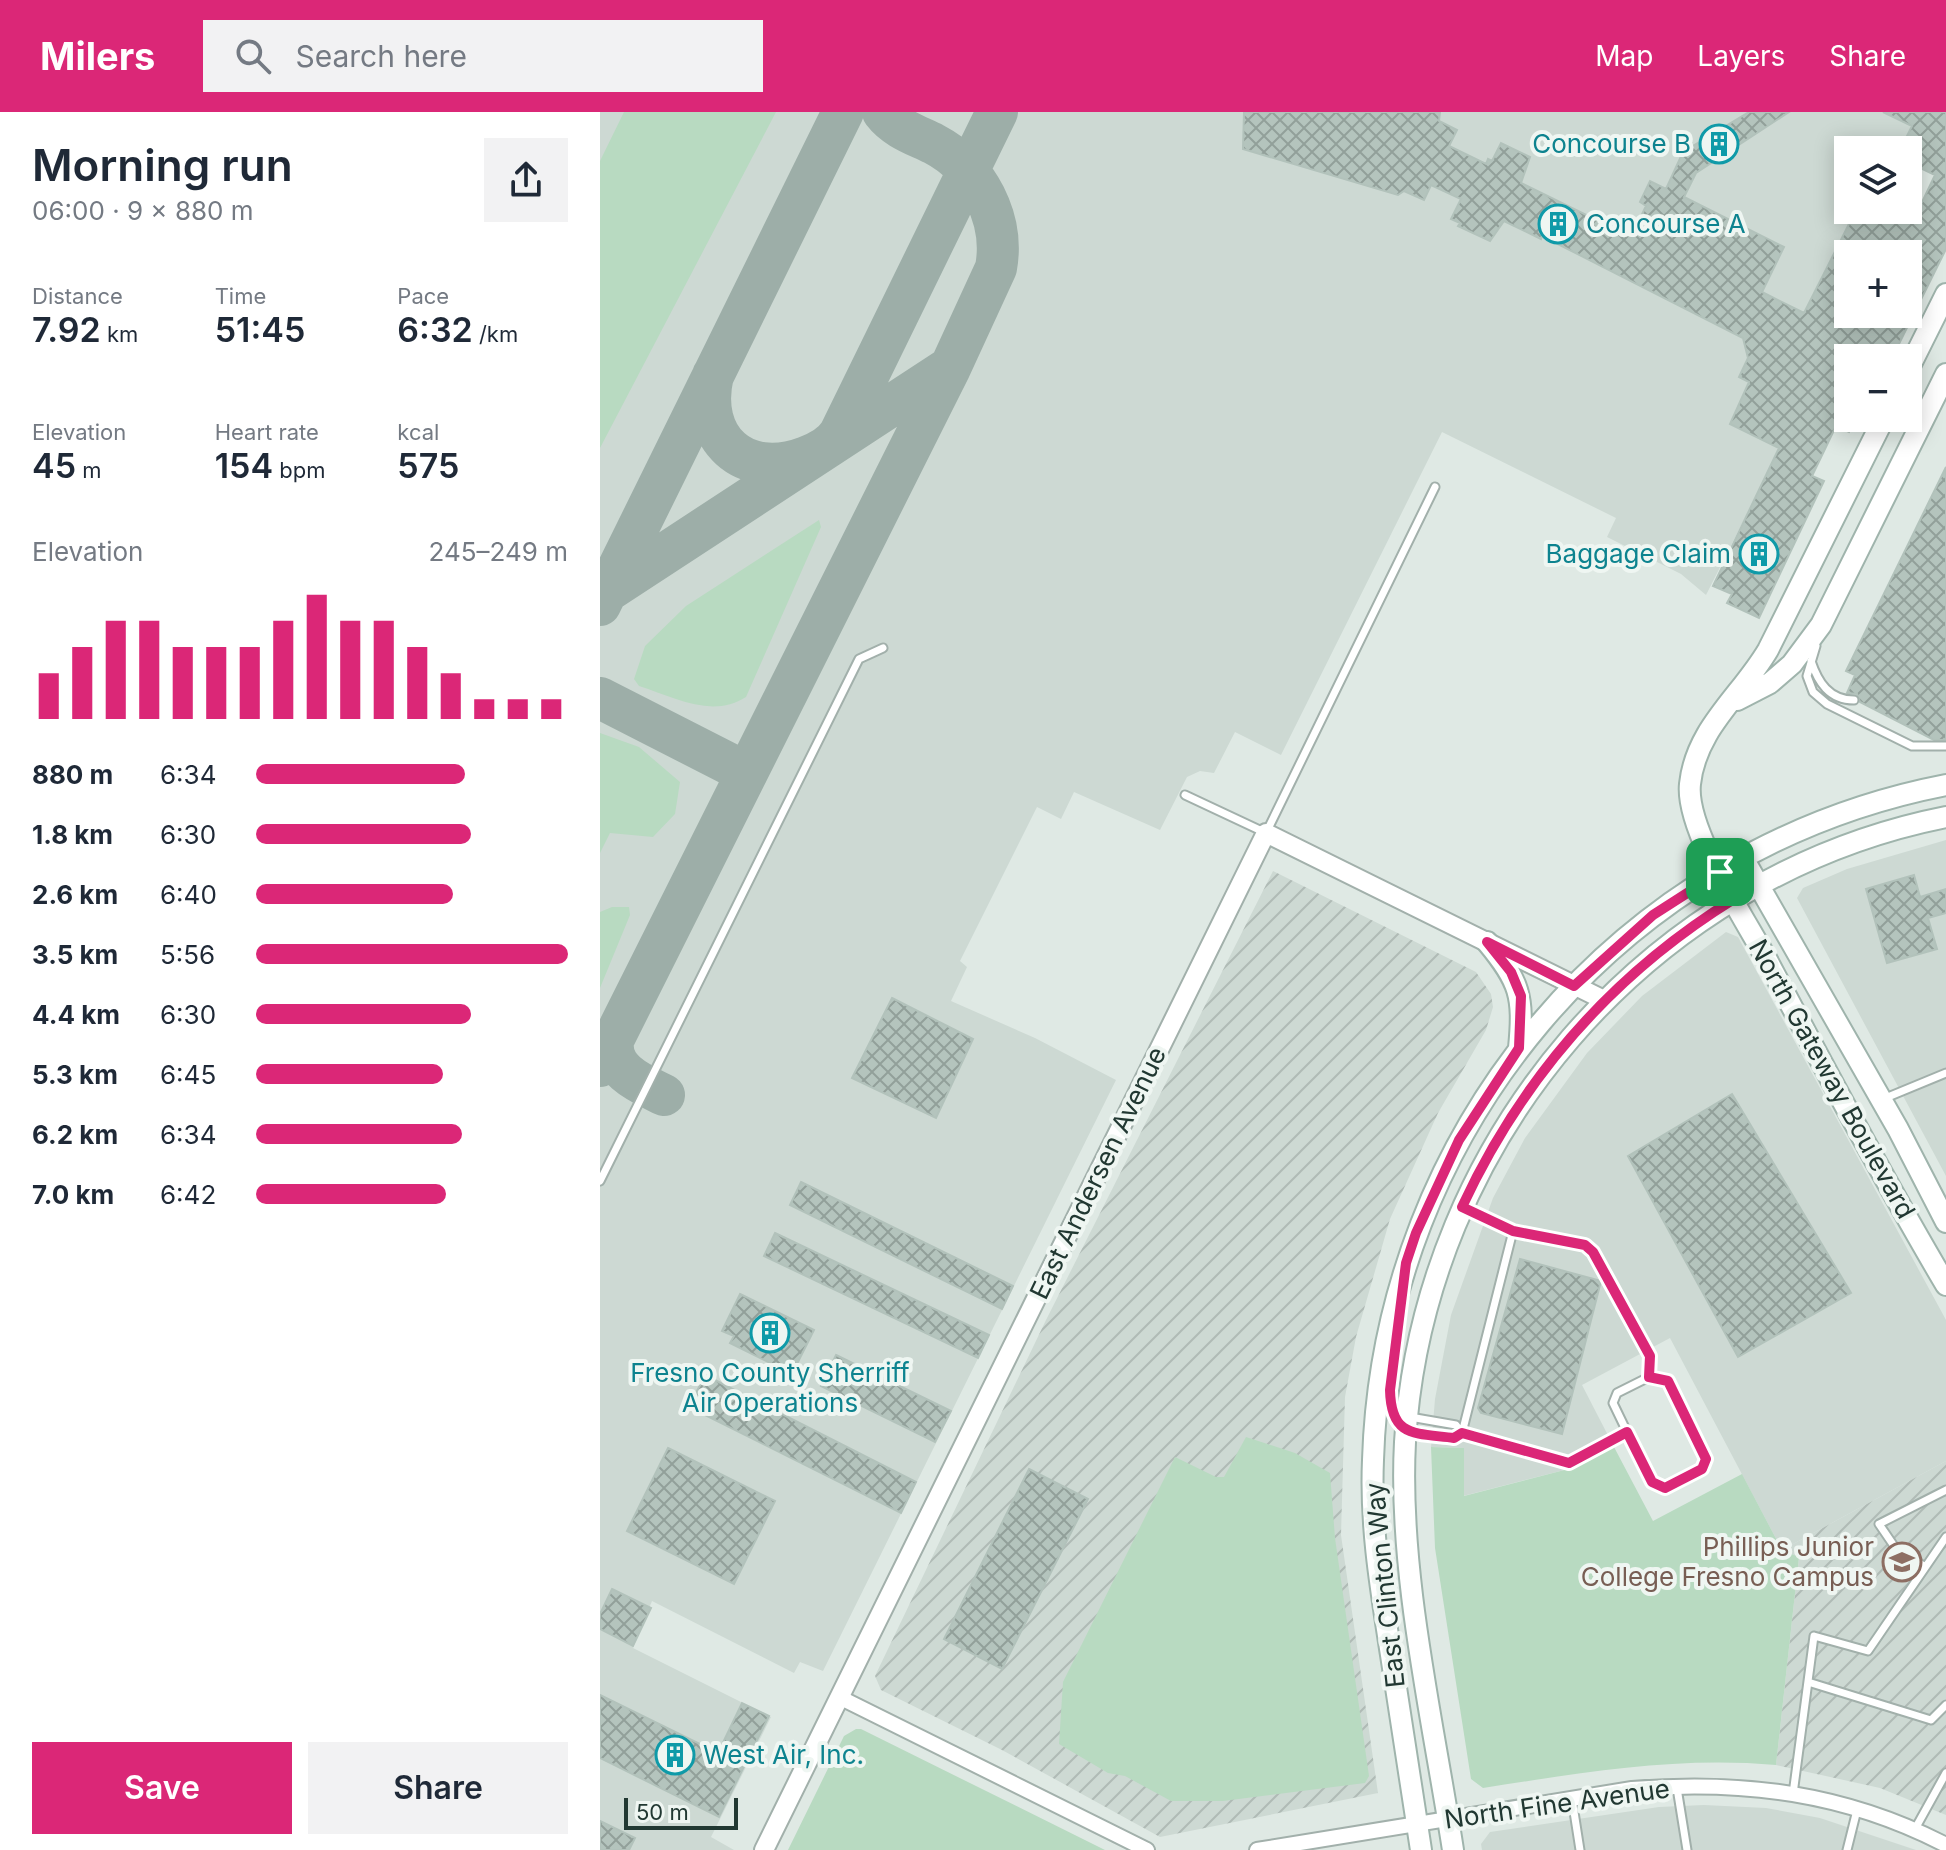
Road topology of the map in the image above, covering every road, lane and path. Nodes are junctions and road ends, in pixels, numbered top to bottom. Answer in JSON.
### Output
{"nodes":[{"id":1,"x":1946,"y":294,"type":"edge"},
{"id":2,"x":1921,"y":344,"type":"edge"},
{"id":3,"x":1946,"y":374,"type":"edge"},
{"id":4,"x":1877,"y":432,"type":"edge"},
{"id":5,"x":1435,"y":487,"type":"dead end"},
{"id":6,"x":1821,"y":625,"type":"junction"},
{"id":7,"x":883,"y":648,"type":"dead end"},
{"id":8,"x":1810,"y":659,"type":"junction"},
{"id":9,"x":1854,"y":700,"type":"dead end"},
{"id":10,"x":1729,"y":704,"type":"junction"},
{"id":11,"x":1946,"y":746,"type":"edge"},
{"id":12,"x":1946,"y":785,"type":"edge"},
{"id":13,"x":1185,"y":795,"type":"dead end"},
{"id":14,"x":1946,"y":817,"type":"edge"},
{"id":15,"x":1266,"y":833,"type":"junction"},
{"id":16,"x":1743,"y":858,"type":"junction"},
{"id":17,"x":1720,"y":872,"type":"junction"},
{"id":18,"x":1758,"y":885,"type":"junction"},
{"id":19,"x":1734,"y":899,"type":"junction"},
{"id":20,"x":1487,"y":942,"type":"junction"},
{"id":21,"x":1574,"y":986,"type":"junction"},
{"id":22,"x":1604,"y":1000,"type":"junction"},
{"id":23,"x":1519,"y":1048,"type":"junction"},
{"id":24,"x":1946,"y":1073,"type":"edge"},
{"id":25,"x":1881,"y":1099,"type":"junction"},
{"id":26,"x":600,"y":1181,"type":"edge"},
{"id":27,"x":1462,"y":1207,"type":"junction"},
{"id":28,"x":1946,"y":1222,"type":"edge"},
{"id":29,"x":1513,"y":1231,"type":"junction"},
{"id":30,"x":1406,"y":1263,"type":"junction"},
{"id":31,"x":1946,"y":1285,"type":"edge"},
{"id":32,"x":1649,"y":1377,"type":"junction"},
{"id":33,"x":1407,"y":1424,"type":"junction"},
{"id":34,"x":1627,"y":1432,"type":"junction"},
{"id":35,"x":1462,"y":1433,"type":"junction"},
{"id":36,"x":1946,"y":1490,"type":"edge"},
{"id":37,"x":1946,"y":1537,"type":"edge"},
{"id":38,"x":1925,"y":1567,"type":"junction"},
{"id":39,"x":1808,"y":1682,"type":"junction"},
{"id":40,"x":839,"y":1697,"type":"junction"},
{"id":41,"x":1946,"y":1705,"type":"edge"},
{"id":42,"x":1946,"y":1773,"type":"edge"},
{"id":43,"x":1677,"y":1785,"type":"junction"},
{"id":44,"x":1793,"y":1794,"type":"junction"},
{"id":45,"x":1572,"y":1799,"type":"junction"},
{"id":46,"x":1857,"y":1810,"type":"junction"},
{"id":47,"x":1448,"y":1820,"type":"junction"},
{"id":48,"x":1417,"y":1825,"type":"junction"},
{"id":49,"x":1915,"y":1829,"type":"junction"},
{"id":50,"x":1946,"y":1845,"type":"edge"},
{"id":51,"x":1267,"y":1849,"type":"edge"},
{"id":52,"x":764,"y":1850,"type":"edge"},
{"id":53,"x":1147,"y":1850,"type":"edge"},
{"id":54,"x":1421,"y":1850,"type":"edge"},
{"id":55,"x":1453,"y":1850,"type":"edge"},
{"id":56,"x":1580,"y":1850,"type":"edge"},
{"id":57,"x":1687,"y":1850,"type":"edge"},
{"id":58,"x":1847,"y":1850,"type":"edge"}],
"edges":[{"from":1,"to":2,"type":"main road"},
{"from":3,"to":6,"type":"main road"},
{"from":4,"to":10,"type":"main road","name":"North Gateway Boulevard"},
{"from":5,"to":15,"type":"lane"},
{"from":6,"to":8,"type":"lane"},
{"from":6,"to":10,"type":"main road"},
{"from":7,"to":26,"type":"lane"},
{"from":8,"to":9,"type":"lane"},
{"from":8,"to":11,"type":"lane"},
{"from":10,"to":17,"type":"main road","name":"North Gateway Boulevard"},
{"from":12,"to":16,"type":"main road","name":"East Clinton Way"},
{"from":13,"to":15,"type":"lane"},
{"from":14,"to":18,"type":"main road","name":"East Clinton Way"},
{"from":15,"to":20,"type":"street"},
{"from":15,"to":40,"type":"street","name":"East Andersen Avenue"},
{"from":16,"to":17,"type":"main road","name":"East Clinton Way"},
{"from":16,"to":18,"type":"main road","name":"North Gateway Boulevard"},
{"from":17,"to":19,"type":"main road","name":"North Gateway Boulevard"},
{"from":17,"to":21,"type":"main road","name":"East Clinton Way"},
{"from":18,"to":19,"type":"main road","name":"East Clinton Way"},
{"from":18,"to":25,"type":"main road","name":"North Gateway Boulevard"},
{"from":19,"to":22,"type":"main road","name":"East Clinton Way"},
{"from":19,"to":31,"type":"main road","name":"North Gateway Boulevard"},
{"from":20,"to":21,"type":"street"},
{"from":20,"to":23,"type":"main road"},
{"from":21,"to":22,"type":"street"},
{"from":21,"to":23,"type":"main road","name":"East Clinton Way"},
{"from":22,"to":27,"type":"main road","name":"East Clinton Way"},
{"from":23,"to":30,"type":"main road","name":"East Clinton Way"},
{"from":24,"to":25,"type":"lane"},
{"from":25,"to":28,"type":"main road","name":"North Gateway Boulevard"},
{"from":27,"to":29,"type":"lane"},
{"from":27,"to":33,"type":"main road","name":"East Clinton Way"},
{"from":29,"to":32,"type":"lane"},
{"from":29,"to":35,"type":"lane"},
{"from":30,"to":33,"type":"main road"},
{"from":30,"to":48,"type":"main road","name":"East Clinton Way"},
{"from":32,"to":34,"type":"lane"},
{"from":32,"to":34,"type":"lane"},
{"from":33,"to":35,"type":"lane"},
{"from":33,"to":35,"type":"lane"},
{"from":33,"to":47,"type":"main road","name":"East Clinton Way"},
{"from":34,"to":35,"type":"lane"},
{"from":36,"to":38,"type":"lane"},
{"from":37,"to":38,"type":"lane"},
{"from":38,"to":39,"type":"lane"},
{"from":39,"to":41,"type":"lane"},
{"from":39,"to":44,"type":"lane"},
{"from":40,"to":52,"type":"street","name":"East Andersen Avenue"},
{"from":40,"to":53,"type":"street"},
{"from":42,"to":49,"type":"lane"},
{"from":43,"to":44,"type":"street","name":"North Fine Avenue"},
{"from":43,"to":45,"type":"street","name":"North Fine Avenue"},
{"from":43,"to":57,"type":"lane"},
{"from":44,"to":46,"type":"street","name":"North Fine Avenue"},
{"from":45,"to":47,"type":"street","name":"North Fine Avenue"},
{"from":45,"to":56,"type":"lane"},
{"from":46,"to":49,"type":"street","name":"North Fine Avenue"},
{"from":46,"to":58,"type":"lane"},
{"from":47,"to":48,"type":"street","name":"North Fine Avenue"},
{"from":47,"to":55,"type":"main road","name":"East Clinton Way"},
{"from":48,"to":51,"type":"street","name":"North Fine Avenue"},
{"from":48,"to":54,"type":"main road","name":"East Clinton Way"},
{"from":49,"to":50,"type":"street","name":"North Fine Avenue"}]}
